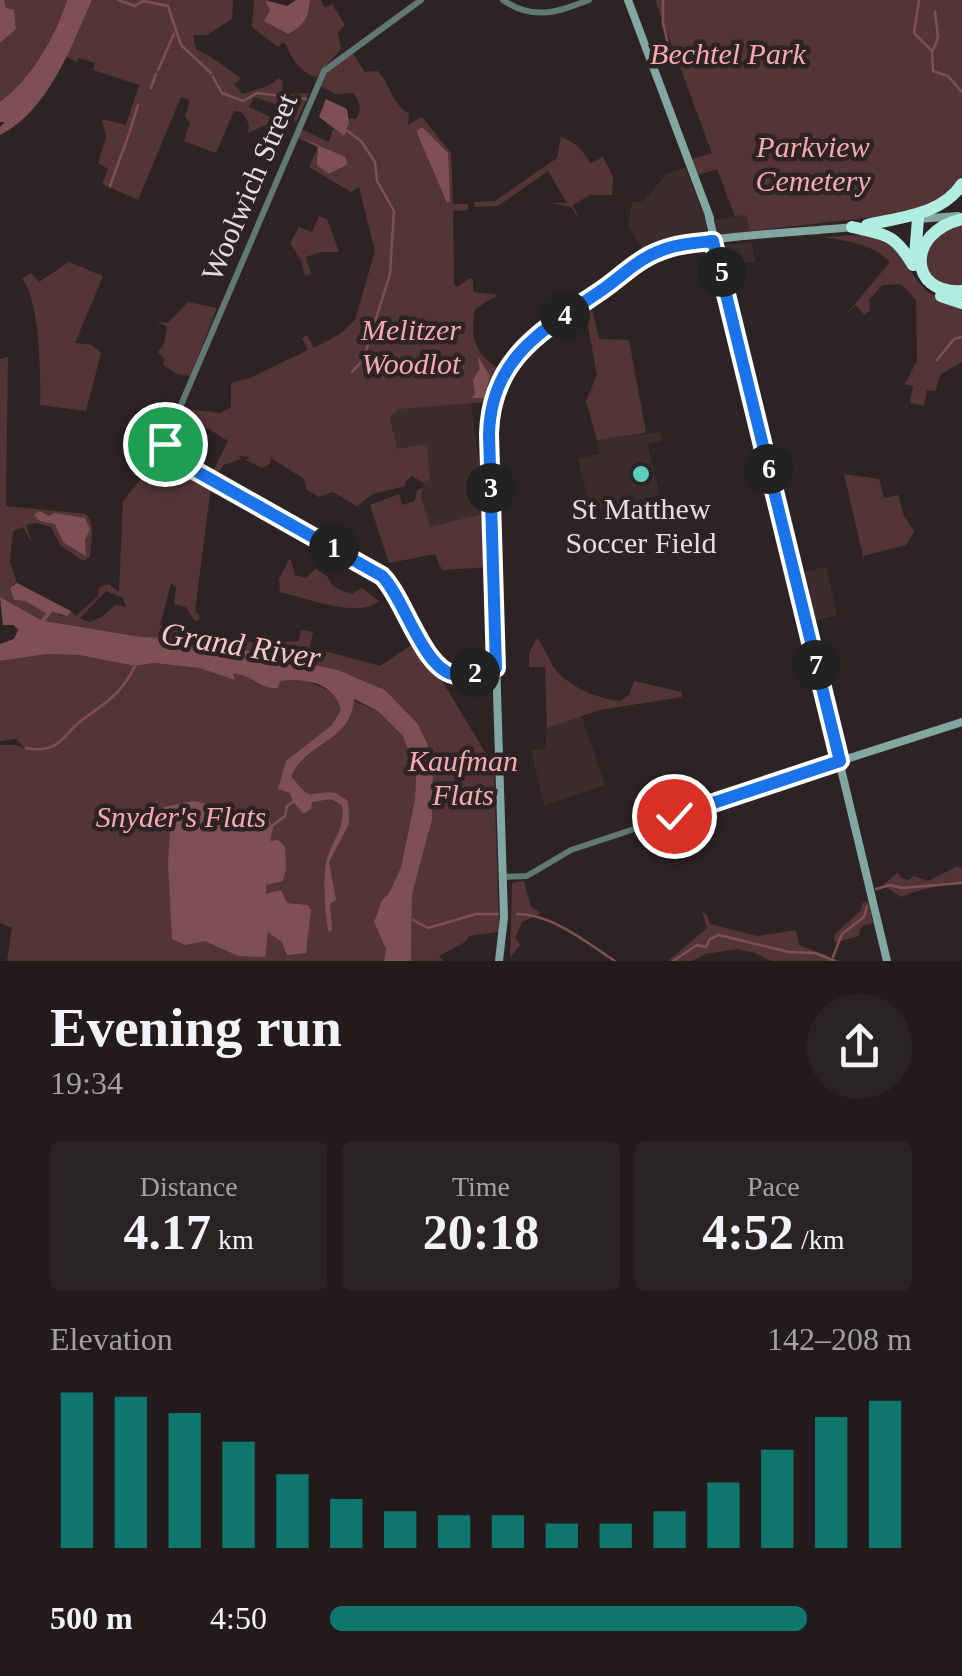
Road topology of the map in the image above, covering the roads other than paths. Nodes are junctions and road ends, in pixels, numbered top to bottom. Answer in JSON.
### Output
{"nodes":[{"id":1,"x":421,"y":0,"type":"edge"},
{"id":2,"x":503,"y":0,"type":"edge"},
{"id":3,"x":589,"y":0,"type":"edge"},
{"id":4,"x":628,"y":0,"type":"edge"},
{"id":5,"x":962,"y":184,"type":"edge"},
{"id":6,"x":962,"y":218,"type":"edge"},
{"id":7,"x":918,"y":219,"type":"junction"},
{"id":8,"x":867,"y":224,"type":"junction"},
{"id":9,"x":852,"y":227,"type":"junction"},
{"id":10,"x":715,"y":240,"type":"junction"},
{"id":11,"x":682,"y":246,"type":"junction"},
{"id":12,"x":917,"y":272,"type":"junction"},
{"id":13,"x":962,"y":292,"type":"edge"},
{"id":14,"x":962,"y":303,"type":"edge"},
{"id":15,"x":496,"y":668,"type":"junction"},
{"id":16,"x":962,"y":722,"type":"edge"},
{"id":17,"x":840,"y":761,"type":"junction"},
{"id":18,"x":506,"y":877,"type":"junction"},
{"id":19,"x":501,"y":961,"type":"edge"},
{"id":20,"x":887,"y":961,"type":"edge"}],
"edges":[{"from":1,"to":15,"type":"street","name":"Woolwich Street"},
{"from":2,"to":3,"type":"street"},
{"from":4,"to":10,"type":"main road"},
{"from":5,"to":8,"type":"highway"},
{"from":6,"to":7,"type":"main road"},
{"from":6,"to":13,"type":"highway"},
{"from":7,"to":8,"type":"main road"},
{"from":7,"to":12,"type":"highway"},
{"from":8,"to":9,"type":"main road"},
{"from":9,"to":10,"type":"main road"},
{"from":9,"to":12,"type":"highway"},
{"from":10,"to":11,"type":"main road"},
{"from":10,"to":17,"type":"main road"},
{"from":11,"to":15,"type":"main road"},
{"from":11,"to":18,"type":"main road"},
{"from":12,"to":14,"type":"highway"},
{"from":15,"to":18,"type":"main road"},
{"from":16,"to":17,"type":"main road"},
{"from":17,"to":18,"type":"street"},
{"from":17,"to":20,"type":"main road"},
{"from":18,"to":19,"type":"main road"}]}
